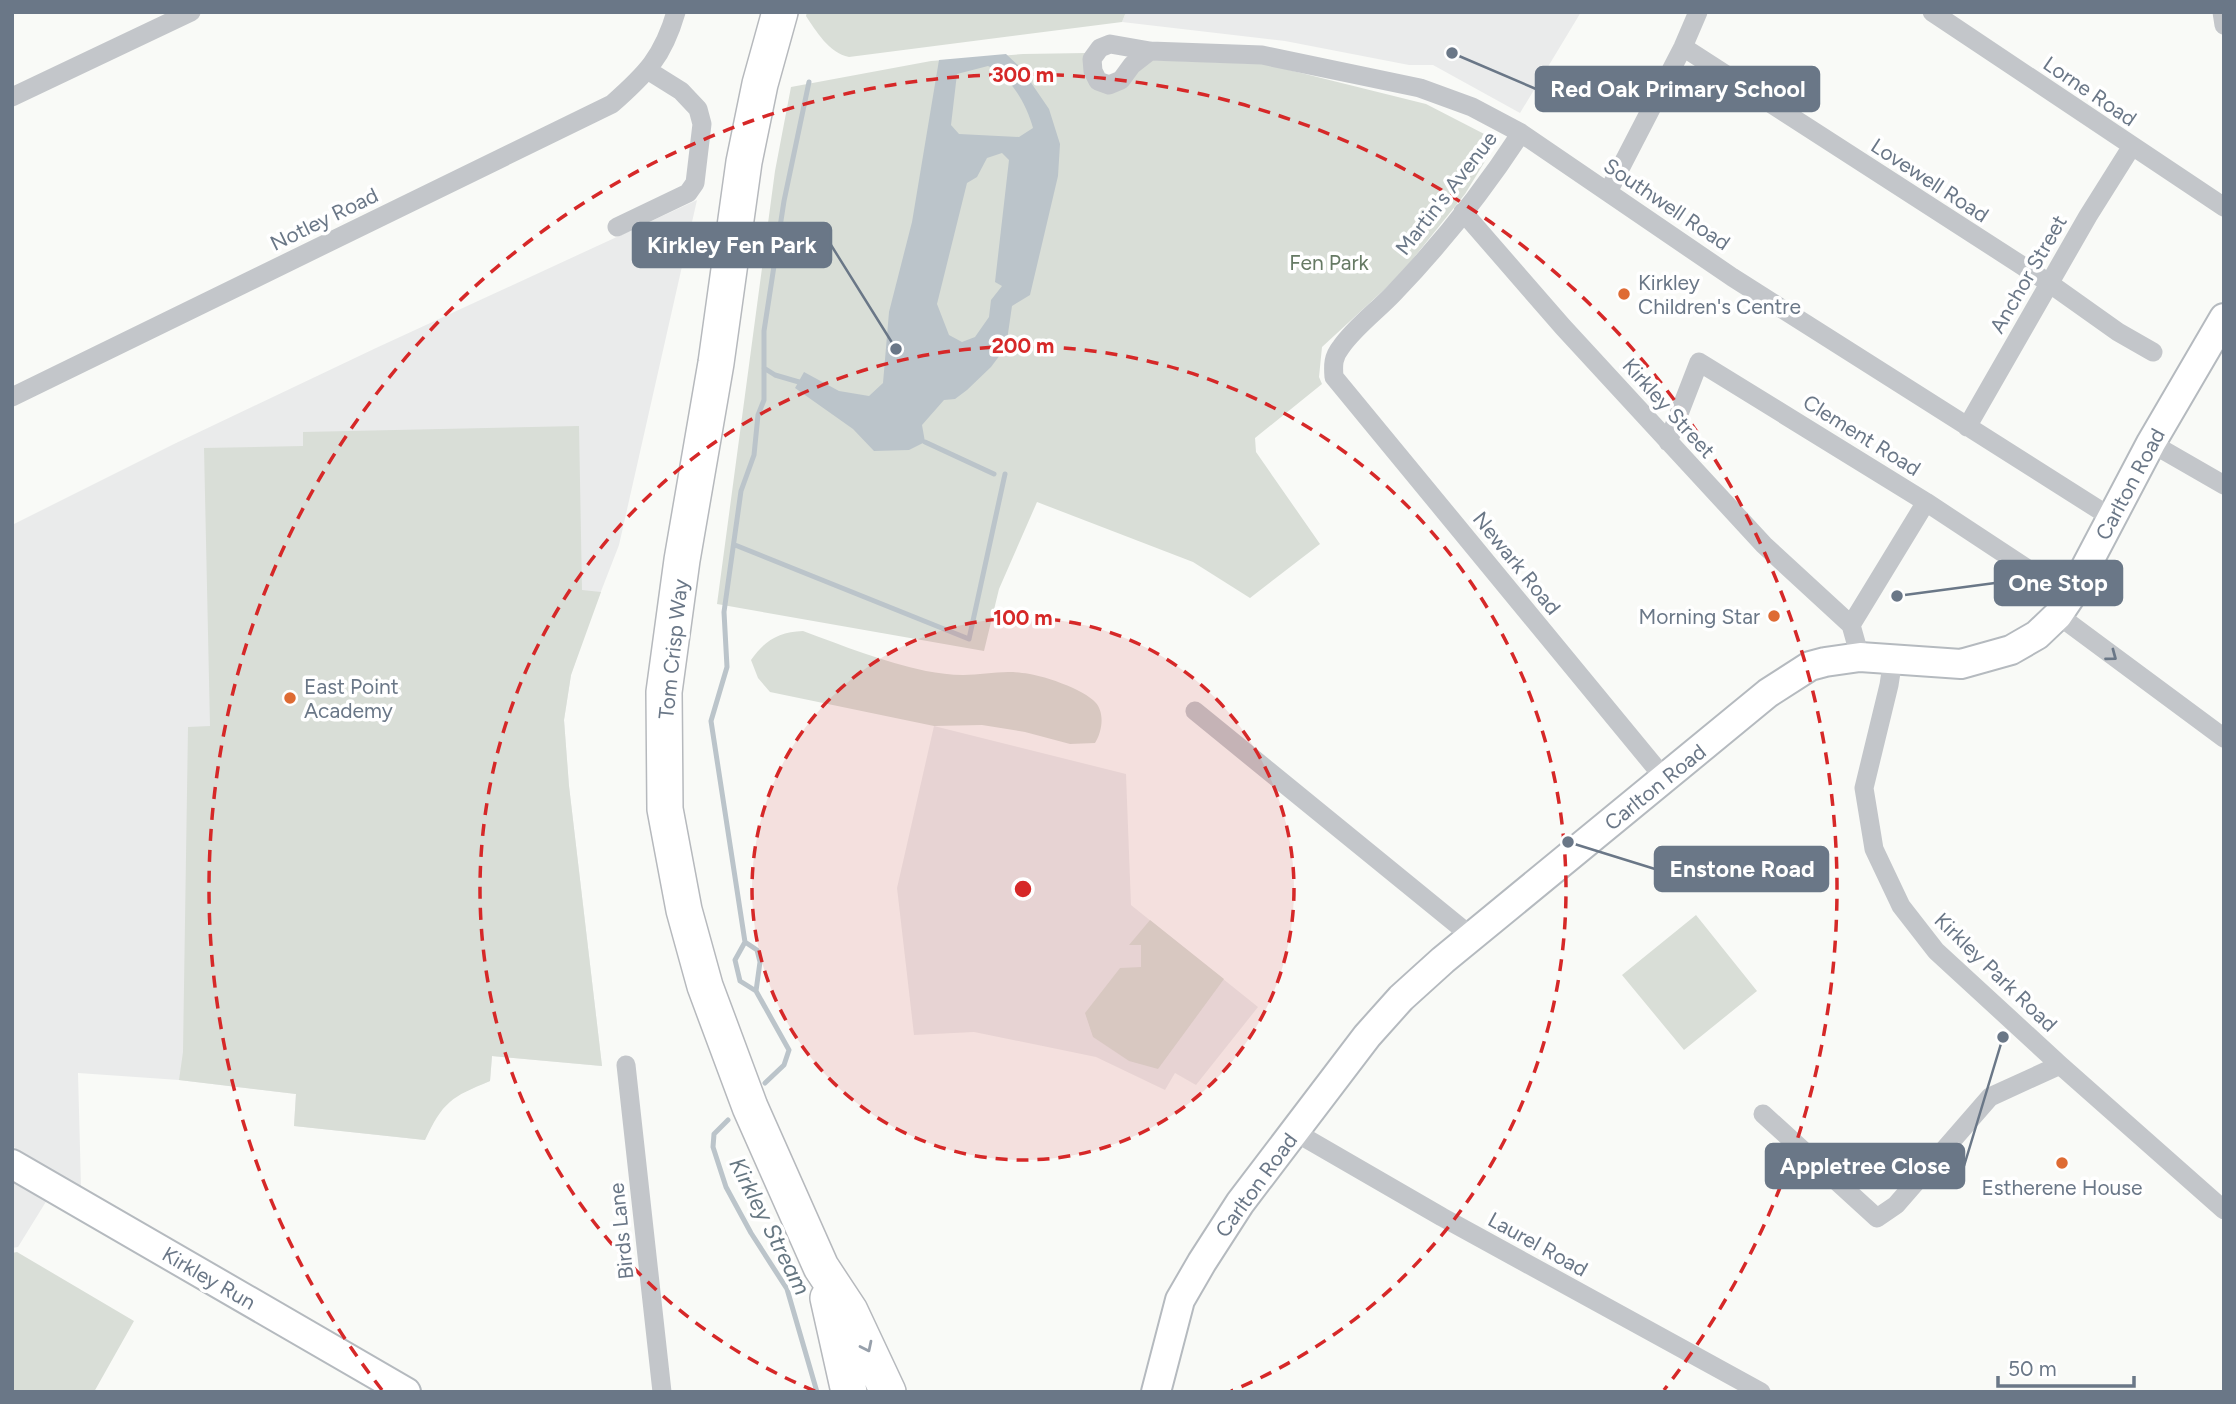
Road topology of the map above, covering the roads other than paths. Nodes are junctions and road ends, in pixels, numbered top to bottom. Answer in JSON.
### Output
{"nodes":[{"id":1,"x":191,"y":12,"type":"edge"},
{"id":2,"x":676,"y":12,"type":"edge"},
{"id":3,"x":779,"y":12,"type":"edge"},
{"id":4,"x":1698,"y":12,"type":"edge"},
{"id":5,"x":1932,"y":12,"type":"edge"},
{"id":6,"x":2221,"y":12,"type":"edge"},
{"id":7,"x":2224,"y":26,"type":"edge"},
{"id":8,"x":1683,"y":47,"type":"junction"},
{"id":9,"x":1150,"y":51,"type":"dead end"},
{"id":10,"x":649,"y":71,"type":"junction"},
{"id":11,"x":12,"y":97,"type":"edge"},
{"id":12,"x":1521,"y":133,"type":"junction"},
{"id":13,"x":2132,"y":146,"type":"junction"},
{"id":14,"x":1608,"y":192,"type":"junction"},
{"id":15,"x":2224,"y":207,"type":"edge"},
{"id":16,"x":1463,"y":212,"type":"junction"},
{"id":17,"x":617,"y":227,"type":"dead end"},
{"id":18,"x":2049,"y":283,"type":"junction"},
{"id":19,"x":2224,"y":318,"type":"edge"},
{"id":20,"x":2153,"y":352,"type":"dead end"},
{"id":21,"x":1334,"y":377,"type":"joint"},
{"id":22,"x":12,"y":397,"type":"edge"},
{"id":23,"x":1967,"y":427,"type":"junction"},
{"id":24,"x":1668,"y":442,"type":"junction"},
{"id":25,"x":2151,"y":443,"type":"junction"},
{"id":26,"x":2224,"y":485,"type":"edge"},
{"id":27,"x":1926,"y":502,"type":"junction"},
{"id":28,"x":2112,"y":518,"type":"junction"},
{"id":29,"x":2064,"y":606,"type":"junction"},
{"id":30,"x":1851,"y":625,"type":"junction"},
{"id":31,"x":1860,"y":657,"type":"junction"},
{"id":32,"x":1893,"y":659,"type":"junction"},
{"id":33,"x":1195,"y":711,"type":"dead end"},
{"id":34,"x":2224,"y":738,"type":"edge"},
{"id":35,"x":1665,"y":779,"type":"junction"},
{"id":36,"x":1471,"y":936,"type":"junction"},
{"id":37,"x":626,"y":1065,"type":"dead end"},
{"id":38,"x":2060,"y":1065,"type":"junction"},
{"id":39,"x":1763,"y":1114,"type":"dead end"},
{"id":40,"x":1295,"y":1132,"type":"junction"},
{"id":41,"x":12,"y":1164,"type":"edge"},
{"id":42,"x":2224,"y":1210,"type":"edge"},
{"id":43,"x":821,"y":1267,"type":"junction"},
{"id":44,"x":406,"y":1392,"type":"edge"},
{"id":45,"x":662,"y":1392,"type":"edge"},
{"id":46,"x":849,"y":1392,"type":"edge"},
{"id":47,"x":888,"y":1392,"type":"edge"},
{"id":48,"x":1156,"y":1392,"type":"edge"},
{"id":49,"x":1761,"y":1392,"type":"edge"}],
"edges":[{"from":1,"to":11,"type":"street"},
{"from":2,"to":10,"type":"street","name":"Notley Road"},
{"from":3,"to":43,"type":"highway","name":"Tom Crisp Way"},
{"from":4,"to":8,"type":"street"},
{"from":5,"to":13,"type":"street","name":"Lorne Road"},
{"from":6,"to":7,"type":"street"},
{"from":8,"to":14,"type":"street"},
{"from":8,"to":18,"type":"street","name":"Lovewell Road"},
{"from":9,"to":12,"type":"street","name":"Southwell Road"},
{"from":10,"to":17,"type":"street"},
{"from":10,"to":22,"type":"street","name":"Notley Road"},
{"from":12,"to":14,"type":"street","name":"Southwell Road"},
{"from":12,"to":16,"type":"street","name":"Martin's Avenue"},
{"from":13,"to":15,"type":"street","name":"Lorne Road"},
{"from":13,"to":18,"type":"street","name":"Anchor Street"},
{"from":14,"to":23,"type":"street","name":"Southwell Road"},
{"from":16,"to":21,"type":"street","name":"Martin's Avenue"},
{"from":16,"to":24,"type":"street","name":"Kirkley Street"},
{"from":18,"to":20,"type":"street","name":"Lovewell Road"},
{"from":18,"to":23,"type":"street","name":"Anchor Street"},
{"from":19,"to":25,"type":"street","name":"Carlton Road"},
{"from":21,"to":35,"type":"street","name":"Newark Road"},
{"from":23,"to":28,"type":"street","name":"Southwell Road"},
{"from":24,"to":27,"type":"street","name":"Clement Road"},
{"from":24,"to":30,"type":"street","name":"Kirkley Street"},
{"from":25,"to":26,"type":"street"},
{"from":25,"to":28,"type":"street","name":"Carlton Road"},
{"from":27,"to":29,"type":"street","name":"Clement Road"},
{"from":27,"to":30,"type":"street"},
{"from":28,"to":29,"type":"street","name":"Carlton Road"},
{"from":29,"to":32,"type":"street","name":"Carlton Road"},
{"from":29,"to":34,"type":"street","name":"Clement Road","one_way":true},
{"from":30,"to":31,"type":"street"},
{"from":31,"to":32,"type":"street","name":"Carlton Road"},
{"from":31,"to":35,"type":"street","name":"Carlton Road"},
{"from":32,"to":38,"type":"street","name":"Kirkley Park Road"},
{"from":33,"to":36,"type":"street"},
{"from":35,"to":36,"type":"street","name":"Carlton Road"},
{"from":36,"to":40,"type":"street","name":"Carlton Road"},
{"from":37,"to":45,"type":"street","name":"Birds Lane"},
{"from":38,"to":39,"type":"street"},
{"from":38,"to":42,"type":"street","name":"Kirkley Park Road"},
{"from":40,"to":48,"type":"street","name":"Carlton Road"},
{"from":40,"to":49,"type":"street","name":"Laurel Road"},
{"from":41,"to":44,"type":"street","name":"Kirkley Run"},
{"from":43,"to":46,"type":"highway","name":"Tom Crisp Way"},
{"from":43,"to":47,"type":"highway","name":"Tom Crisp Way","one_way":true}]}
